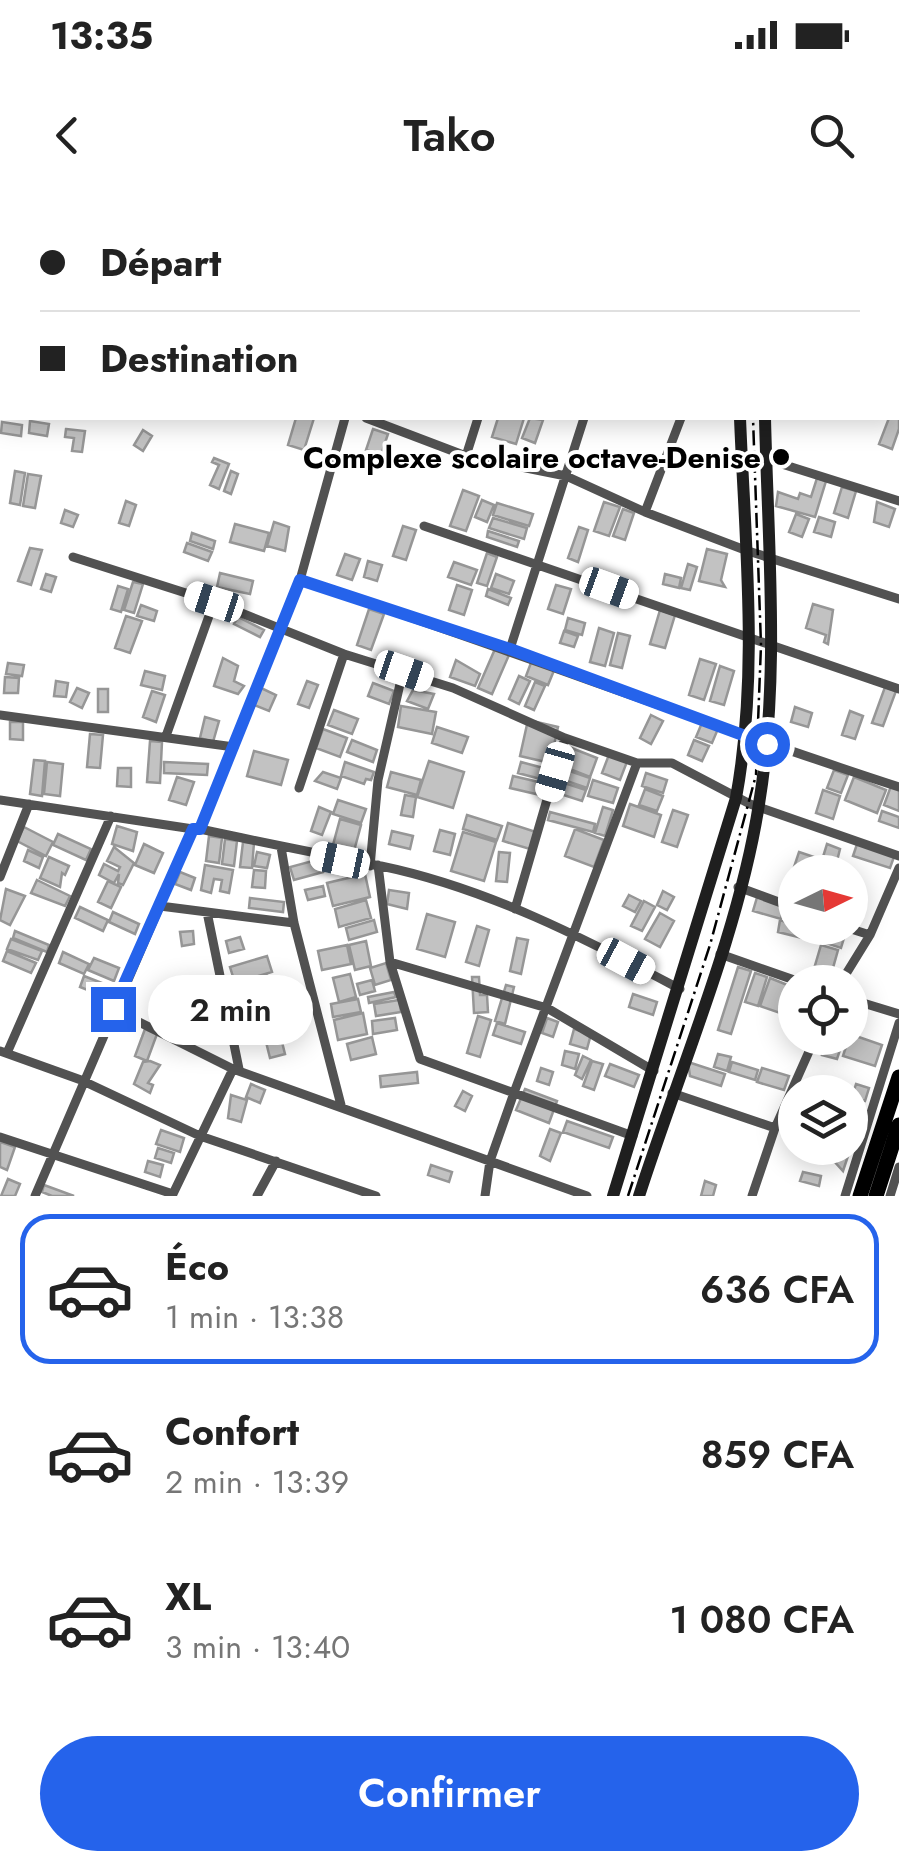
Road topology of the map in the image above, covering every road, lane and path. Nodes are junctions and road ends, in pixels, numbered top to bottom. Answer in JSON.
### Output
{"nodes":[{"id":1,"x":344,"y":420,"type":"edge"},
{"id":2,"x":371,"y":420,"type":"edge"},
{"id":3,"x":477,"y":420,"type":"edge"},
{"id":4,"x":583,"y":420,"type":"edge"},
{"id":5,"x":680,"y":420,"type":"edge"},
{"id":6,"x":740,"y":420,"type":"edge"},
{"id":7,"x":766,"y":420,"type":"edge"},
{"id":8,"x":466,"y":456,"type":"junction"},
{"id":9,"x":766,"y":459,"type":"junction"},
{"id":10,"x":566,"y":476,"type":"junction"},
{"id":11,"x":899,"y":501,"type":"edge"},
{"id":12,"x":645,"y":512,"type":"junction"},
{"id":13,"x":424,"y":526,"type":"dead end"},
{"id":14,"x":745,"y":550,"type":"junction"},
{"id":15,"x":771,"y":555,"type":"junction"},
{"id":16,"x":73,"y":557,"type":"dead end"},
{"id":17,"x":539,"y":562,"type":"junction"},
{"id":18,"x":300,"y":580,"type":"junction"},
{"id":19,"x":899,"y":598,"type":"edge"},
{"id":20,"x":214,"y":602,"type":"junction"},
{"id":21,"x":281,"y":628,"type":"junction"},
{"id":22,"x":749,"y":640,"type":"junction"},
{"id":23,"x":510,"y":649,"type":"junction"},
{"id":24,"x":772,"y":649,"type":"junction"},
{"id":25,"x":344,"y":654,"type":"junction"},
{"id":26,"x":404,"y":671,"type":"junction"},
{"id":27,"x":899,"y":690,"type":"edge"},
{"id":28,"x":0,"y":715,"type":"edge"},
{"id":29,"x":166,"y":736,"type":"junction"},
{"id":30,"x":747,"y":736,"type":"junction"},
{"id":31,"x":565,"y":738,"type":"junction"},
{"id":32,"x":767,"y":744,"type":"junction"},
{"id":33,"x":234,"y":747,"type":"junction"},
{"id":34,"x":637,"y":763,"type":"junction"},
{"id":35,"x":899,"y":787,"type":"edge"},
{"id":36,"x":299,"y":788,"type":"dead end"},
{"id":37,"x":736,"y":798,"type":"junction"},
{"id":38,"x":0,"y":800,"type":"edge"},
{"id":39,"x":29,"y":804,"type":"junction"},
{"id":40,"x":759,"y":808,"type":"junction"},
{"id":41,"x":110,"y":816,"type":"junction"},
{"id":42,"x":196,"y":829,"type":"junction"},
{"id":43,"x":281,"y":847,"type":"junction"},
{"id":44,"x":899,"y":856,"type":"edge"},
{"id":45,"x":374,"y":866,"type":"junction"},
{"id":46,"x":899,"y":868,"type":"edge"},
{"id":47,"x":0,"y":877,"type":"edge"},
{"id":48,"x":738,"y":888,"type":"junction"},
{"id":49,"x":778,"y":902,"type":"edge"},
{"id":50,"x":160,"y":906,"type":"junction"},
{"id":51,"x":515,"y":909,"type":"junction"},
{"id":52,"x":206,"y":912,"type":"junction"},
{"id":53,"x":294,"y":923,"type":"junction"},
{"id":54,"x":573,"y":933,"type":"junction"},
{"id":55,"x":870,"y":936,"type":"joint"},
{"id":56,"x":720,"y":954,"type":"junction"},
{"id":57,"x":390,"y":962,"type":"junction"},
{"id":58,"x":852,"y":965,"type":"edge"},
{"id":59,"x":778,"y":974,"type":"edge"},
{"id":60,"x":680,"y":989,"type":"junction"},
{"id":61,"x":868,"y":1005,"type":"edge"},
{"id":62,"x":547,"y":1008,"type":"junction"},
{"id":63,"x":113,"y":1009,"type":"junction"},
{"id":64,"x":899,"y":1014,"type":"edge"},
{"id":65,"x":899,"y":1024,"type":"edge"},
{"id":66,"x":3,"y":1052,"type":"edge"},
{"id":67,"x":807,"y":1055,"type":"edge"},
{"id":68,"x":236,"y":1069,"type":"junction"},
{"id":69,"x":654,"y":1071,"type":"junction"},
{"id":70,"x":899,"y":1077,"type":"edge"},
{"id":71,"x":82,"y":1080,"type":"junction"},
{"id":72,"x":515,"y":1090,"type":"junction"},
{"id":73,"x":672,"y":1092,"type":"junction"},
{"id":74,"x":341,"y":1105,"type":"junction"},
{"id":75,"x":899,"y":1125,"type":"edge"},
{"id":76,"x":775,"y":1128,"type":"junction"},
{"id":77,"x":200,"y":1136,"type":"junction"},
{"id":78,"x":632,"y":1136,"type":"junction"},
{"id":79,"x":0,"y":1137,"type":"edge"},
{"id":80,"x":56,"y":1155,"type":"junction"},
{"id":81,"x":276,"y":1161,"type":"junction"},
{"id":82,"x":490,"y":1162,"type":"junction"},
{"id":83,"x":899,"y":1168,"type":"edge"},
{"id":84,"x":351,"y":1192,"type":"edge"},
{"id":85,"x":172,"y":1195,"type":"edge"},
{"id":86,"x":36,"y":1196,"type":"edge"},
{"id":87,"x":257,"y":1196,"type":"edge"},
{"id":88,"x":376,"y":1196,"type":"edge"},
{"id":89,"x":485,"y":1196,"type":"edge"},
{"id":90,"x":587,"y":1196,"type":"edge"},
{"id":91,"x":613,"y":1196,"type":"edge"},
{"id":92,"x":638,"y":1196,"type":"edge"},
{"id":93,"x":752,"y":1196,"type":"edge"},
{"id":94,"x":846,"y":1196,"type":"edge"},
{"id":95,"x":860,"y":1196,"type":"edge"},
{"id":96,"x":876,"y":1196,"type":"edge"},
{"id":97,"x":890,"y":1196,"type":"edge"}],
"edges":[{"from":1,"to":18,"type":"street"},
{"from":2,"to":8,"type":"street"},
{"from":3,"to":8,"type":"street"},
{"from":4,"to":10,"type":"street"},
{"from":5,"to":12,"type":"street"},
{"from":6,"to":14,"type":"main road"},
{"from":7,"to":9,"type":"main road"},
{"from":8,"to":10,"type":"street"},
{"from":9,"to":11,"type":"street"},
{"from":9,"to":15,"type":"main road"},
{"from":10,"to":12,"type":"street"},
{"from":10,"to":17,"type":"street"},
{"from":12,"to":14,"type":"street"},
{"from":13,"to":17,"type":"street"},
{"from":14,"to":15,"type":"street"},
{"from":14,"to":22,"type":"main road"},
{"from":15,"to":19,"type":"street"},
{"from":15,"to":24,"type":"main road"},
{"from":16,"to":20,"type":"street"},
{"from":17,"to":22,"type":"street"},
{"from":17,"to":23,"type":"street"},
{"from":18,"to":21,"type":"street"},
{"from":18,"to":23,"type":"street"},
{"from":20,"to":21,"type":"street"},
{"from":20,"to":29,"type":"street"},
{"from":21,"to":25,"type":"street"},
{"from":21,"to":33,"type":"street"},
{"from":22,"to":24,"type":"street"},
{"from":22,"to":30,"type":"main road"},
{"from":23,"to":30,"type":"street"},
{"from":24,"to":27,"type":"street"},
{"from":24,"to":32,"type":"main road"},
{"from":25,"to":26,"type":"street"},
{"from":25,"to":36,"type":"street"},
{"from":26,"to":31,"type":"street"},
{"from":26,"to":45,"type":"street"},
{"from":28,"to":29,"type":"street"},
{"from":29,"to":33,"type":"street"},
{"from":30,"to":32,"type":"street"},
{"from":30,"to":37,"type":"main road"},
{"from":31,"to":34,"type":"street"},
{"from":31,"to":51,"type":"street"},
{"from":32,"to":35,"type":"street"},
{"from":32,"to":40,"type":"main road"},
{"from":33,"to":42,"type":"street"},
{"from":34,"to":37,"type":"street"},
{"from":34,"to":54,"type":"street"},
{"from":37,"to":40,"type":"street"},
{"from":37,"to":60,"type":"main road"},
{"from":38,"to":39,"type":"street"},
{"from":39,"to":41,"type":"street"},
{"from":39,"to":47,"type":"street"},
{"from":40,"to":44,"type":"street"},
{"from":40,"to":48,"type":"main road"},
{"from":41,"to":42,"type":"street"},
{"from":41,"to":66,"type":"street"},
{"from":42,"to":43,"type":"street"},
{"from":42,"to":50,"type":"street"},
{"from":43,"to":45,"type":"street"},
{"from":43,"to":53,"type":"street"},
{"from":45,"to":51,"type":"street"},
{"from":45,"to":57,"type":"street"},
{"from":46,"to":55,"type":"street"},
{"from":48,"to":49,"type":"street"},
{"from":48,"to":56,"type":"main road"},
{"from":50,"to":52,"type":"street"},
{"from":50,"to":63,"type":"street"},
{"from":51,"to":54,"type":"street"},
{"from":52,"to":53,"type":"street"},
{"from":52,"to":68,"type":"street"},
{"from":53,"to":74,"type":"street"},
{"from":54,"to":60,"type":"street"},
{"from":54,"to":62,"type":"street"},
{"from":55,"to":58,"type":"street"},
{"from":56,"to":59,"type":"street"},
{"from":56,"to":73,"type":"main road"},
{"from":57,"to":62,"type":"street"},
{"from":57,"to":72,"type":"street"},
{"from":60,"to":69,"type":"main road"},
{"from":61,"to":64,"type":"street"},
{"from":62,"to":69,"type":"street"},
{"from":62,"to":72,"type":"street"},
{"from":63,"to":68,"type":"street"},
{"from":63,"to":71,"type":"street"},
{"from":65,"to":94,"type":"street"},
{"from":66,"to":71,"type":"street"},
{"from":67,"to":76,"type":"street"},
{"from":68,"to":74,"type":"street"},
{"from":68,"to":77,"type":"street"},
{"from":69,"to":78,"type":"main road"},
{"from":70,"to":95,"type":"highway"},
{"from":71,"to":77,"type":"street"},
{"from":71,"to":80,"type":"street"},
{"from":72,"to":78,"type":"street"},
{"from":72,"to":82,"type":"street"},
{"from":73,"to":76,"type":"street"},
{"from":73,"to":92,"type":"main road"},
{"from":74,"to":82,"type":"street"},
{"from":75,"to":96,"type":"highway"},
{"from":76,"to":93,"type":"street"},
{"from":77,"to":81,"type":"street"},
{"from":77,"to":85,"type":"street"},
{"from":78,"to":91,"type":"main road"},
{"from":79,"to":80,"type":"street"},
{"from":80,"to":85,"type":"street"},
{"from":80,"to":86,"type":"street"},
{"from":81,"to":84,"type":"street"},
{"from":81,"to":87,"type":"street"},
{"from":82,"to":89,"type":"street"},
{"from":82,"to":90,"type":"street"},
{"from":83,"to":97,"type":"street"},
{"from":84,"to":88,"type":"street"}]}
